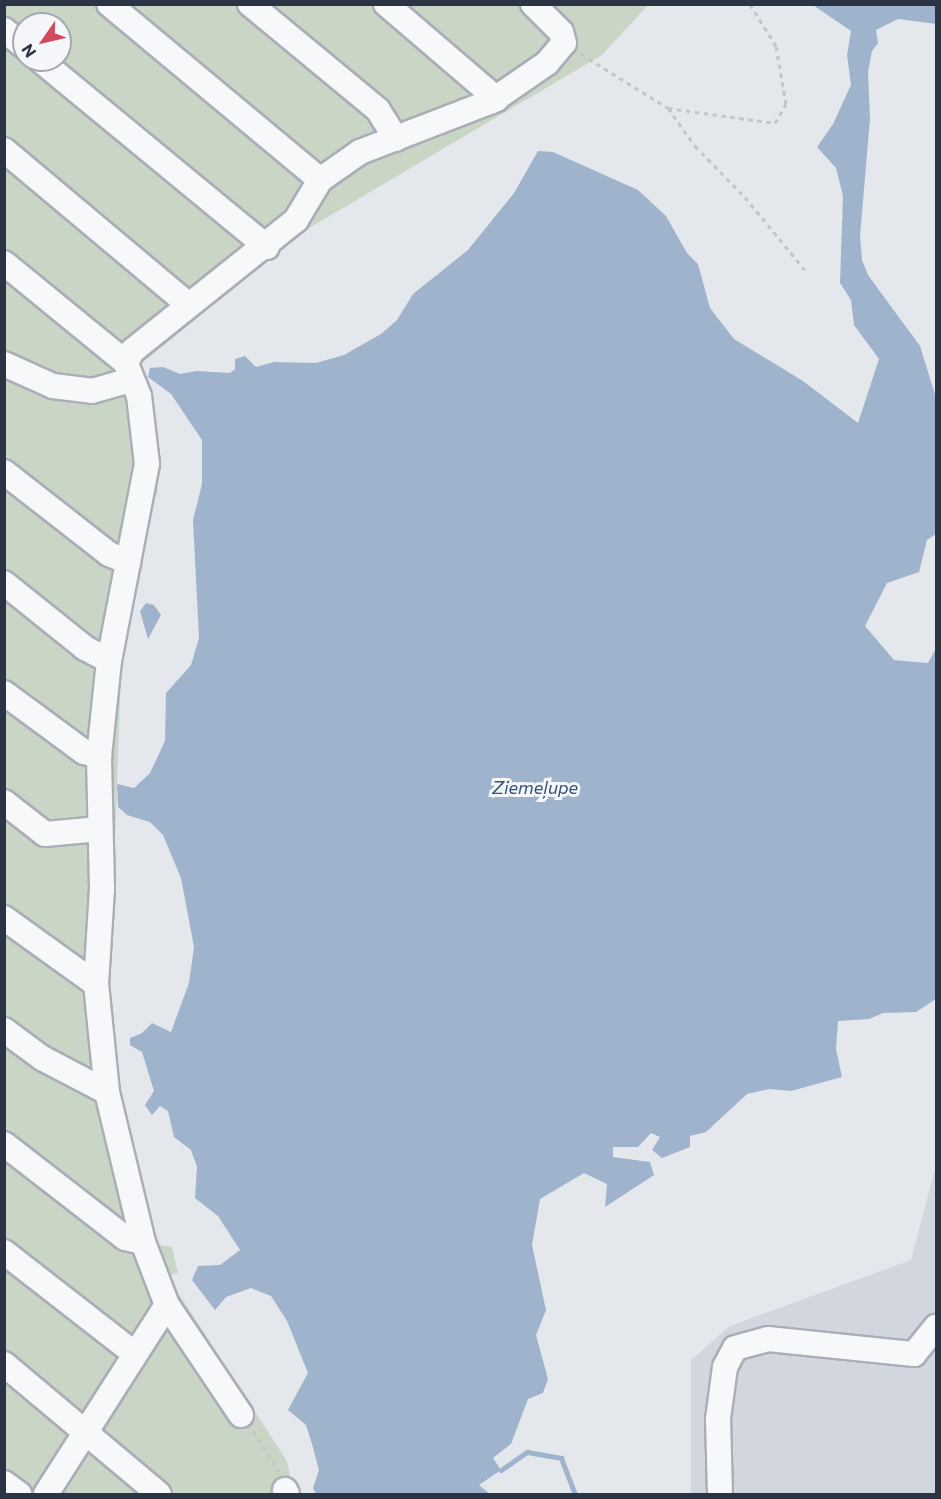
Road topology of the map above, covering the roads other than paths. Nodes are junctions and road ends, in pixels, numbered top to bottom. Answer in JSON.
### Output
{"nodes":[{"id":1,"x":110,"y":4,"type":"edge"},
{"id":2,"x":250,"y":4,"type":"edge"},
{"id":3,"x":386,"y":4,"type":"edge"},
{"id":4,"x":533,"y":4,"type":"edge"},
{"id":5,"x":55,"y":72,"type":"edge"},
{"id":6,"x":497,"y":99,"type":"junction"},
{"id":7,"x":396,"y":139,"type":"junction"},
{"id":8,"x":4,"y":150,"type":"edge"},
{"id":9,"x":320,"y":180,"type":"junction"},
{"id":10,"x":267,"y":247,"type":"junction"},
{"id":11,"x":4,"y":263,"type":"edge"},
{"id":12,"x":189,"y":305,"type":"junction"},
{"id":13,"x":4,"y":364,"type":"edge"},
{"id":14,"x":128,"y":371,"type":"junction"},
{"id":15,"x":4,"y":472,"type":"edge"},
{"id":16,"x":128,"y":562,"type":"junction"},
{"id":17,"x":4,"y":583,"type":"edge"},
{"id":18,"x":109,"y":661,"type":"junction"},
{"id":19,"x":4,"y":693,"type":"edge"},
{"id":20,"x":99,"y":756,"type":"junction"},
{"id":21,"x":4,"y":802,"type":"edge"},
{"id":22,"x":100,"y":829,"type":"junction"},
{"id":23,"x":4,"y":918,"type":"edge"},
{"id":24,"x":96,"y":984,"type":"junction"},
{"id":25,"x":4,"y":1030,"type":"edge"},
{"id":26,"x":107,"y":1092,"type":"junction"},
{"id":27,"x":4,"y":1144,"type":"edge"},
{"id":28,"x":143,"y":1242,"type":"junction"},
{"id":29,"x":4,"y":1252,"type":"edge"},
{"id":30,"x":167,"y":1305,"type":"junction"},
{"id":31,"x":936,"y":1327,"type":"edge"},
{"id":32,"x":135,"y":1354,"type":"junction"},
{"id":33,"x":4,"y":1364,"type":"edge"},
{"id":34,"x":241,"y":1415,"type":"road end"},
{"id":35,"x":85,"y":1433,"type":"junction"},
{"id":36,"x":4,"y":1483,"type":"edge"},
{"id":37,"x":19,"y":1494,"type":"edge"},
{"id":38,"x":46,"y":1494,"type":"edge"},
{"id":39,"x":159,"y":1494,"type":"edge"},
{"id":40,"x":720,"y":1494,"type":"edge"}],
"edges":[{"from":1,"to":9,"type":"lane"},
{"from":2,"to":7,"type":"lane"},
{"from":3,"to":6,"type":"lane"},
{"from":4,"to":6,"type":"lane"},
{"from":5,"to":10,"type":"lane"},
{"from":6,"to":7,"type":"lane"},
{"from":7,"to":9,"type":"lane"},
{"from":8,"to":12,"type":"lane"},
{"from":9,"to":10,"type":"lane"},
{"from":10,"to":12,"type":"lane"},
{"from":11,"to":14,"type":"lane"},
{"from":12,"to":14,"type":"lane"},
{"from":13,"to":14,"type":"lane"},
{"from":14,"to":16,"type":"lane"},
{"from":15,"to":16,"type":"lane"},
{"from":16,"to":18,"type":"lane"},
{"from":17,"to":18,"type":"lane"},
{"from":18,"to":20,"type":"lane"},
{"from":19,"to":20,"type":"lane"},
{"from":20,"to":22,"type":"lane"},
{"from":21,"to":22,"type":"lane"},
{"from":22,"to":24,"type":"lane"},
{"from":23,"to":24,"type":"lane"},
{"from":24,"to":26,"type":"lane"},
{"from":25,"to":26,"type":"lane"},
{"from":26,"to":28,"type":"lane"},
{"from":27,"to":28,"type":"lane"},
{"from":28,"to":30,"type":"lane"},
{"from":29,"to":32,"type":"lane"},
{"from":30,"to":32,"type":"lane"},
{"from":30,"to":34,"type":"lane"},
{"from":31,"to":40,"type":"lane"},
{"from":32,"to":35,"type":"lane"},
{"from":33,"to":35,"type":"lane"},
{"from":35,"to":38,"type":"lane"},
{"from":35,"to":39,"type":"lane"},
{"from":36,"to":37,"type":"lane"}]}
